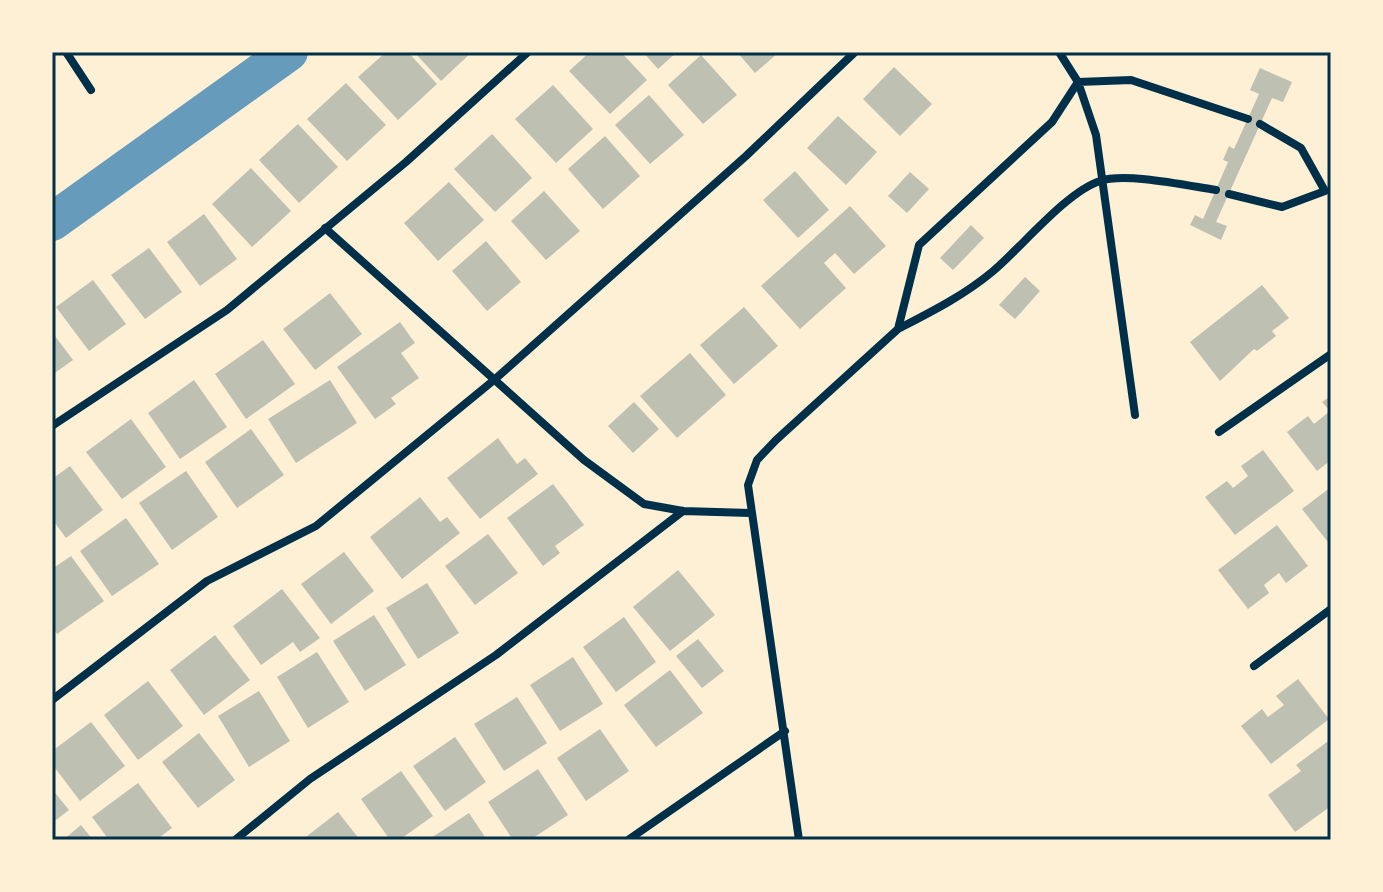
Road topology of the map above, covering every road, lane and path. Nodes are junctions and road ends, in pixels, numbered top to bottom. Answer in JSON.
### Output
{"nodes":[{"id":1,"x":66,"y":52,"type":"edge"},
{"id":2,"x":528,"y":52,"type":"edge"},
{"id":3,"x":855,"y":52,"type":"edge"},
{"id":4,"x":1059,"y":52,"type":"edge"},
{"id":5,"x":1078,"y":82,"type":"junction"},
{"id":6,"x":91,"y":90,"type":"dead end"},
{"id":7,"x":1248,"y":119,"type":"dead end"},
{"id":8,"x":1260,"y":124,"type":"dead end"},
{"id":9,"x":1101,"y":180,"type":"junction"},
{"id":10,"x":1216,"y":190,"type":"dead end"},
{"id":11,"x":1328,"y":191,"type":"edge"},
{"id":12,"x":1229,"y":194,"type":"dead end"},
{"id":13,"x":325,"y":228,"type":"junction"},
{"id":14,"x":898,"y":329,"type":"junction"},
{"id":15,"x":1331,"y":354,"type":"edge"},
{"id":16,"x":494,"y":380,"type":"junction"},
{"id":17,"x":1135,"y":415,"type":"dead end"},
{"id":18,"x":52,"y":426,"type":"edge"},
{"id":19,"x":1219,"y":432,"type":"dead end"},
{"id":20,"x":683,"y":511,"type":"junction"},
{"id":21,"x":750,"y":513,"type":"junction"},
{"id":22,"x":1331,"y":609,"type":"edge"},
{"id":23,"x":1254,"y":666,"type":"dead end"},
{"id":24,"x":52,"y":700,"type":"edge"},
{"id":25,"x":785,"y":731,"type":"junction"},
{"id":26,"x":235,"y":840,"type":"edge"},
{"id":27,"x":628,"y":840,"type":"edge"},
{"id":28,"x":799,"y":840,"type":"edge"}],
"edges":[{"from":1,"to":6,"type":"street"},
{"from":2,"to":13,"type":"street"},
{"from":3,"to":16,"type":"street"},
{"from":4,"to":5,"type":"street"},
{"from":5,"to":7,"type":"street"},
{"from":5,"to":9,"type":"street"},
{"from":5,"to":14,"type":"street"},
{"from":8,"to":11,"type":"street"},
{"from":9,"to":10,"type":"street"},
{"from":9,"to":14,"type":"street"},
{"from":9,"to":17,"type":"street"},
{"from":11,"to":12,"type":"street"},
{"from":13,"to":16,"type":"street"},
{"from":13,"to":18,"type":"street"},
{"from":14,"to":21,"type":"street"},
{"from":15,"to":19,"type":"street"},
{"from":16,"to":20,"type":"street"},
{"from":16,"to":24,"type":"street"},
{"from":20,"to":21,"type":"street"},
{"from":20,"to":26,"type":"street"},
{"from":21,"to":25,"type":"street"},
{"from":22,"to":23,"type":"street"},
{"from":25,"to":27,"type":"street"},
{"from":25,"to":28,"type":"street"}]}
